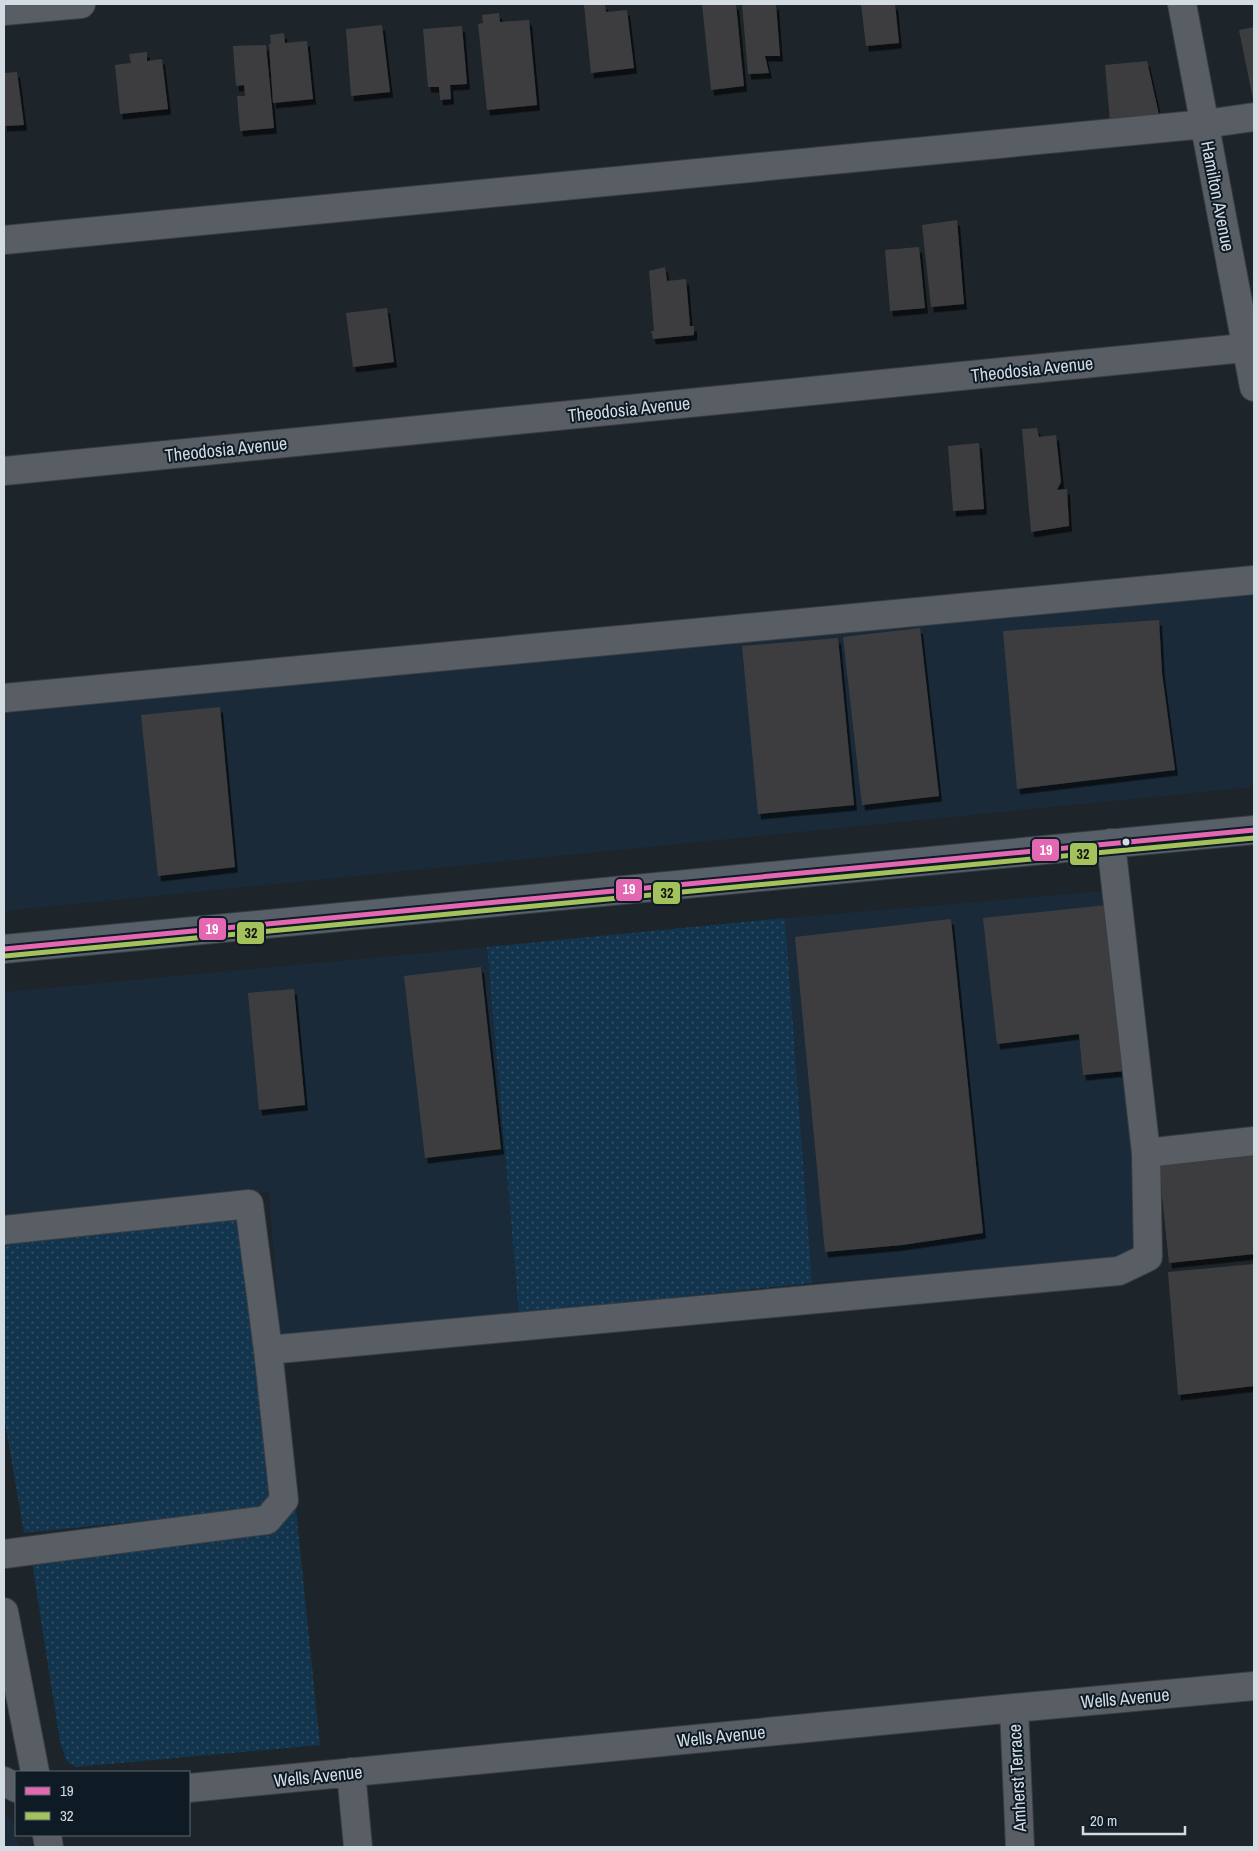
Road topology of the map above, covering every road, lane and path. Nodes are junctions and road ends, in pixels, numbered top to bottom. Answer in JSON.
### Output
{"nodes":[{"id":1,"x":81,"y":4,"type":"edge"},
{"id":2,"x":1182,"y":4,"type":"edge"},
{"id":3,"x":4,"y":11,"type":"edge"},
{"id":4,"x":1254,"y":117,"type":"edge"},
{"id":5,"x":1205,"y":124,"type":"junction"},
{"id":6,"x":4,"y":240,"type":"edge"},
{"id":7,"x":1250,"y":347,"type":"edge"},
{"id":8,"x":1254,"y":388,"type":"edge"},
{"id":9,"x":4,"y":471,"type":"edge"},
{"id":10,"x":1254,"y":580,"type":"edge"},
{"id":11,"x":4,"y":698,"type":"edge"},
{"id":12,"x":1254,"y":830,"type":"edge"},
{"id":13,"x":1111,"y":843,"type":"junction"},
{"id":14,"x":4,"y":949,"type":"edge"},
{"id":15,"x":1254,"y":1141,"type":"edge"},
{"id":16,"x":1146,"y":1153,"type":"junction"},
{"id":17,"x":4,"y":1230,"type":"edge"},
{"id":18,"x":268,"y":1350,"type":"junction"},
{"id":19,"x":4,"y":1554,"type":"edge"},
{"id":20,"x":5,"y":1623,"type":"edge"},
{"id":21,"x":1254,"y":1686,"type":"edge"},
{"id":22,"x":1014,"y":1708,"type":"junction"},
{"id":23,"x":35,"y":1771,"type":"edge"},
{"id":24,"x":351,"y":1772,"type":"junction"},
{"id":25,"x":4,"y":1781,"type":"edge"},
{"id":26,"x":15,"y":1787,"type":"edge"},
{"id":27,"x":190,"y":1788,"type":"edge"},
{"id":28,"x":358,"y":1847,"type":"edge"},
{"id":29,"x":1020,"y":1847,"type":"edge"}],
"edges":[{"from":1,"to":3,"type":"street"},
{"from":2,"to":5,"type":"street","name":"Hamilton Avenue"},
{"from":4,"to":5,"type":"street"},
{"from":5,"to":6,"type":"street"},
{"from":5,"to":7,"type":"street","name":"Hamilton Avenue"},
{"from":7,"to":8,"type":"street","name":"Hamilton Avenue"},
{"from":7,"to":9,"type":"street","name":"Theodosia Avenue"},
{"from":10,"to":11,"type":"street"},
{"from":12,"to":13,"type":"main road"},
{"from":13,"to":14,"type":"main road"},
{"from":13,"to":16,"type":"street"},
{"from":15,"to":16,"type":"street"},
{"from":16,"to":18,"type":"street"},
{"from":17,"to":18,"type":"street"},
{"from":18,"to":19,"type":"street"},
{"from":20,"to":23,"type":"street"},
{"from":21,"to":22,"type":"street","name":"Wells Avenue"},
{"from":22,"to":24,"type":"street","name":"Wells Avenue"},
{"from":22,"to":29,"type":"street","name":"Amherst Terrace"},
{"from":24,"to":27,"type":"street","name":"Wells Avenue"},
{"from":24,"to":28,"type":"street"},
{"from":25,"to":26,"type":"street"}]}
